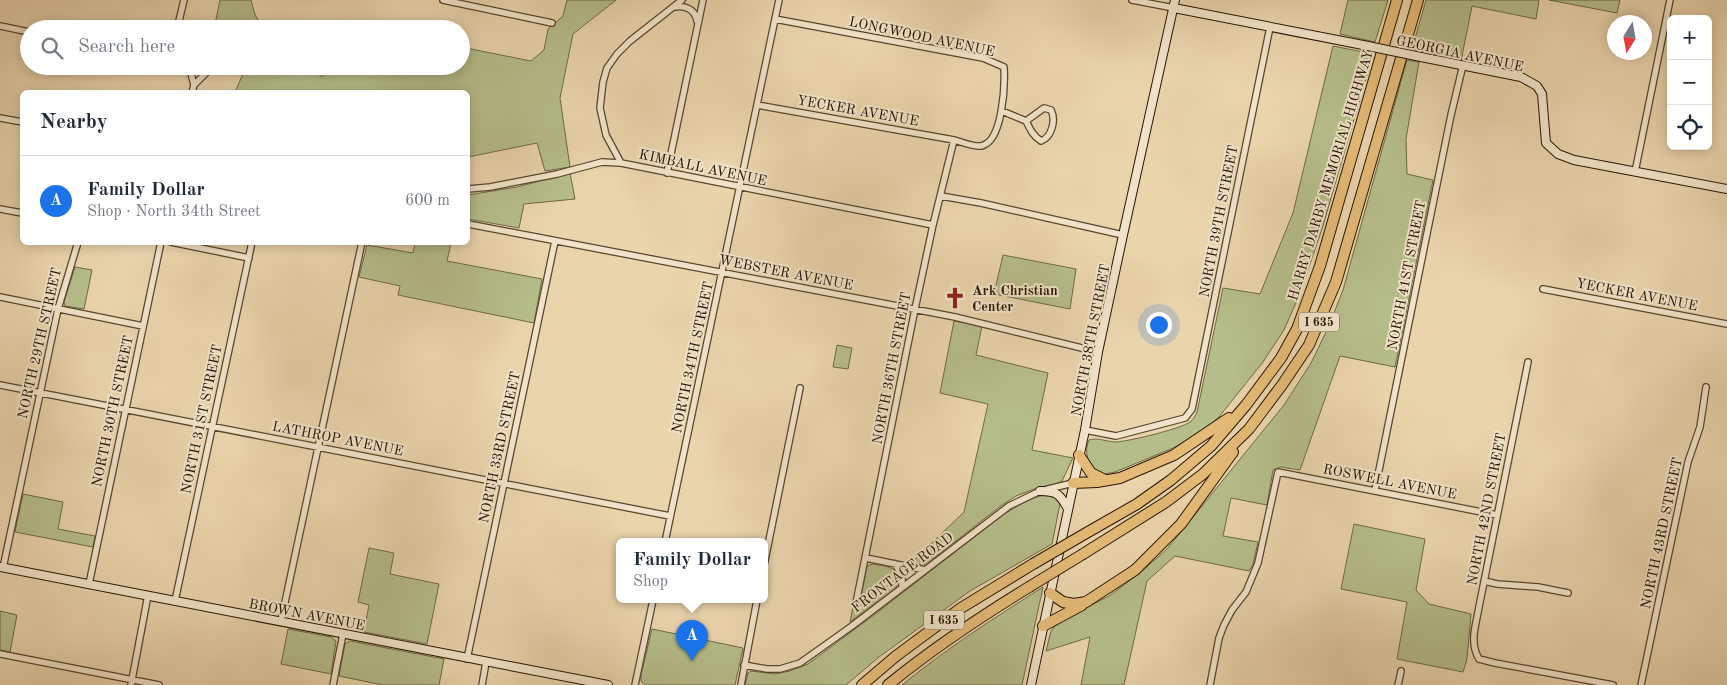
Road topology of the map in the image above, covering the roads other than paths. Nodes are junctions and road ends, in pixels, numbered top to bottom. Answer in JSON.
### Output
{"nodes":[{"id":1,"x":184,"y":0,"type":"edge"},
{"id":2,"x":443,"y":0,"type":"edge"},
{"id":3,"x":682,"y":0,"type":"edge"},
{"id":4,"x":703,"y":0,"type":"edge"},
{"id":5,"x":779,"y":0,"type":"edge"},
{"id":6,"x":1132,"y":0,"type":"edge"},
{"id":7,"x":1397,"y":0,"type":"edge"},
{"id":8,"x":1418,"y":0,"type":"edge"},
{"id":9,"x":1670,"y":0,"type":"edge"},
{"id":10,"x":475,"y":3,"type":"edge"},
{"id":11,"x":1174,"y":4,"type":"edge"},
{"id":12,"x":672,"y":8,"type":"junction"},
{"id":13,"x":775,"y":19,"type":"junction"},
{"id":14,"x":179,"y":20,"type":"edge"},
{"id":15,"x":552,"y":23,"type":"dead end"},
{"id":16,"x":697,"y":24,"type":"junction"},
{"id":17,"x":0,"y":26,"type":"edge"},
{"id":18,"x":1270,"y":27,"type":"junction"},
{"id":19,"x":20,"y":30,"type":"edge"},
{"id":20,"x":1463,"y":66,"type":"junction"},
{"id":21,"x":191,"y":75,"type":"edge"},
{"id":22,"x":204,"y":75,"type":"edge"},
{"id":23,"x":194,"y":85,"type":"junction"},
{"id":24,"x":193,"y":90,"type":"edge"},
{"id":25,"x":757,"y":105,"type":"junction"},
{"id":26,"x":1002,"y":111,"type":"junction"},
{"id":27,"x":0,"y":118,"type":"edge"},
{"id":28,"x":1026,"y":121,"type":"junction"},
{"id":29,"x":20,"y":122,"type":"edge"},
{"id":30,"x":954,"y":140,"type":"junction"},
{"id":31,"x":621,"y":163,"type":"junction"},
{"id":32,"x":1635,"y":172,"type":"junction"},
{"id":33,"x":667,"y":173,"type":"junction"},
{"id":34,"x":740,"y":187,"type":"junction"},
{"id":35,"x":470,"y":189,"type":"edge"},
{"id":36,"x":1727,"y":189,"type":"edge"},
{"id":37,"x":941,"y":196,"type":"junction"},
{"id":38,"x":0,"y":209,"type":"edge"},
{"id":39,"x":20,"y":213,"type":"edge"},
{"id":40,"x":470,"y":224,"type":"edge"},
{"id":41,"x":933,"y":226,"type":"junction"},
{"id":42,"x":1123,"y":235,"type":"junction"},
{"id":43,"x":555,"y":241,"type":"junction"},
{"id":44,"x":77,"y":245,"type":"edge"},
{"id":45,"x":160,"y":245,"type":"edge"},
{"id":46,"x":186,"y":245,"type":"edge"},
{"id":47,"x":251,"y":245,"type":"edge"},
{"id":48,"x":361,"y":245,"type":"edge"},
{"id":49,"x":249,"y":258,"type":"junction"},
{"id":50,"x":723,"y":272,"type":"junction"},
{"id":51,"x":1543,"y":289,"type":"dead end"},
{"id":52,"x":0,"y":297,"type":"edge"},
{"id":53,"x":58,"y":309,"type":"junction"},
{"id":54,"x":915,"y":309,"type":"junction"},
{"id":55,"x":1727,"y":324,"type":"edge"},
{"id":56,"x":143,"y":326,"type":"junction"},
{"id":57,"x":1098,"y":352,"type":"junction"},
{"id":58,"x":1528,"y":362,"type":"dead end"},
{"id":59,"x":0,"y":385,"type":"edge"},
{"id":60,"x":1706,"y":387,"type":"dead end"},
{"id":61,"x":800,"y":388,"type":"dead end"},
{"id":62,"x":40,"y":392,"type":"junction"},
{"id":63,"x":1246,"y":405,"type":"junction"},
{"id":64,"x":126,"y":409,"type":"junction"},
{"id":65,"x":213,"y":426,"type":"junction"},
{"id":66,"x":1249,"y":429,"type":"junction"},
{"id":67,"x":1085,"y":430,"type":"junction"},
{"id":68,"x":318,"y":447,"type":"junction"},
{"id":69,"x":1079,"y":455,"type":"junction"},
{"id":70,"x":1105,"y":480,"type":"junction"},
{"id":71,"x":505,"y":483,"type":"junction"},
{"id":72,"x":1074,"y":483,"type":"junction"},
{"id":73,"x":1376,"y":490,"type":"junction"},
{"id":74,"x":1040,"y":491,"type":"junction"},
{"id":75,"x":1068,"y":509,"type":"junction"},
{"id":76,"x":1497,"y":515,"type":"junction"},
{"id":77,"x":670,"y":516,"type":"junction"},
{"id":78,"x":666,"y":538,"type":"edge"},
{"id":79,"x":768,"y":545,"type":"edge"},
{"id":80,"x":866,"y":558,"type":"junction"},
{"id":81,"x":895,"y":564,"type":"junction"},
{"id":82,"x":1,"y":567,"type":"edge"},
{"id":83,"x":925,"y":570,"type":"junction"},
{"id":84,"x":1484,"y":581,"type":"junction"},
{"id":85,"x":88,"y":584,"type":"junction"},
{"id":86,"x":902,"y":587,"type":"junction"},
{"id":87,"x":1050,"y":593,"type":"junction"},
{"id":88,"x":1568,"y":593,"type":"dead end"},
{"id":89,"x":148,"y":595,"type":"junction"},
{"id":90,"x":175,"y":601,"type":"junction"},
{"id":91,"x":1086,"y":602,"type":"junction"},
{"id":92,"x":652,"y":603,"type":"edge"},
{"id":93,"x":757,"y":603,"type":"edge"},
{"id":94,"x":856,"y":603,"type":"dead end"},
{"id":95,"x":281,"y":621,"type":"junction"},
{"id":96,"x":1043,"y":626,"type":"junction"},
{"id":97,"x":343,"y":634,"type":"junction"},
{"id":98,"x":0,"y":654,"type":"edge"},
{"id":99,"x":467,"y":659,"type":"junction"},
{"id":100,"x":486,"y":662,"type":"junction"},
{"id":101,"x":744,"y":665,"type":"junction"},
{"id":102,"x":1401,"y":671,"type":"dead end"},
{"id":103,"x":132,"y":682,"type":"edge"},
{"id":104,"x":159,"y":685,"type":"edge"},
{"id":105,"x":333,"y":685,"type":"edge"},
{"id":106,"x":482,"y":685,"type":"edge"},
{"id":107,"x":608,"y":685,"type":"edge"},
{"id":108,"x":635,"y":685,"type":"edge"},
{"id":109,"x":741,"y":685,"type":"edge"},
{"id":110,"x":862,"y":685,"type":"edge"},
{"id":111,"x":888,"y":685,"type":"edge"},
{"id":112,"x":1031,"y":685,"type":"edge"},
{"id":113,"x":1210,"y":685,"type":"edge"},
{"id":114,"x":1398,"y":685,"type":"edge"},
{"id":115,"x":1613,"y":685,"type":"edge"},
{"id":116,"x":1642,"y":685,"type":"edge"}],
"edges":[{"from":1,"to":14,"type":"street"},
{"from":2,"to":10,"type":"street"},
{"from":3,"to":12,"type":"street"},
{"from":4,"to":16,"type":"street"},
{"from":5,"to":13,"type":"street","name":"NORTH 34TH STREET"},
{"from":6,"to":11,"type":"street","name":"GEORGIA AVENUE"},
{"from":7,"to":63,"type":"highway","name":"HARRY DARBY MEMORIAL HIGHWAY","number":"I 635"},
{"from":8,"to":66,"type":"highway","number":"I 635"},
{"from":9,"to":32,"type":"street"},
{"from":10,"to":15,"type":"street"},
{"from":11,"to":18,"type":"street","name":"GEORGIA AVENUE"},
{"from":11,"to":42,"type":"street","name":"NORTH 38TH STREET"},
{"from":12,"to":16,"type":"street"},
{"from":12,"to":31,"type":"street"},
{"from":13,"to":25,"type":"street","name":"NORTH 34TH STREET"},
{"from":13,"to":26,"type":"street","name":"LONGWOOD AVENUE"},
{"from":16,"to":33,"type":"street"},
{"from":17,"to":19,"type":"street"},
{"from":18,"to":20,"type":"street","name":"GEORGIA AVENUE","bridge":true},
{"from":18,"to":67,"type":"street","name":"NORTH 39TH STREET"},
{"from":20,"to":32,"type":"street","name":"GEORGIA AVENUE"},
{"from":20,"to":73,"type":"street","name":"NORTH 41ST STREET"},
{"from":21,"to":23,"type":"street"},
{"from":22,"to":23,"type":"street"},
{"from":23,"to":24,"type":"street"},
{"from":25,"to":30,"type":"street","name":"YECKER AVENUE"},
{"from":25,"to":34,"type":"street","name":"NORTH 34TH STREET"},
{"from":26,"to":28,"type":"street"},
{"from":26,"to":30,"type":"street","name":"YECKER AVENUE"},
{"from":27,"to":29,"type":"street"},
{"from":28,"to":28,"type":"street"},
{"from":30,"to":37,"type":"street","name":"NORTH 36TH STREET"},
{"from":31,"to":33,"type":"street","name":"KIMBALL AVENUE"},
{"from":31,"to":35,"type":"street","name":"KIMBALL AVENUE"},
{"from":32,"to":36,"type":"street","name":"GEORGIA AVENUE"},
{"from":33,"to":34,"type":"street","name":"KIMBALL AVENUE"},
{"from":34,"to":41,"type":"street","name":"KIMBALL AVENUE"},
{"from":34,"to":50,"type":"street","name":"NORTH 34TH STREET"},
{"from":37,"to":41,"type":"street","name":"NORTH 36TH STREET"},
{"from":37,"to":42,"type":"street"},
{"from":38,"to":39,"type":"street"},
{"from":40,"to":43,"type":"street","name":"WEBSTER AVENUE"},
{"from":41,"to":54,"type":"street","name":"NORTH 36TH STREET"},
{"from":42,"to":57,"type":"street","name":"NORTH 38TH STREET"},
{"from":43,"to":50,"type":"street","name":"WEBSTER AVENUE"},
{"from":43,"to":71,"type":"street","name":"NORTH 33RD STREET"},
{"from":44,"to":53,"type":"street","name":"NORTH 29TH STREET"},
{"from":45,"to":56,"type":"street","name":"NORTH 30TH STREET"},
{"from":46,"to":49,"type":"street"},
{"from":47,"to":49,"type":"street","name":"NORTH 31ST STREET"},
{"from":48,"to":68,"type":"street"},
{"from":49,"to":65,"type":"street","name":"NORTH 31ST STREET"},
{"from":50,"to":54,"type":"street","name":"WEBSTER AVENUE"},
{"from":50,"to":77,"type":"street","name":"NORTH 34TH STREET"},
{"from":51,"to":55,"type":"street","name":"YECKER AVENUE"},
{"from":52,"to":53,"type":"street"},
{"from":53,"to":56,"type":"street"},
{"from":53,"to":62,"type":"street","name":"NORTH 29TH STREET"},
{"from":54,"to":57,"type":"street","name":"WEBSTER AVENUE"},
{"from":54,"to":80,"type":"street","name":"NORTH 36TH STREET"},
{"from":56,"to":64,"type":"street","name":"NORTH 30TH STREET"},
{"from":57,"to":67,"type":"street","name":"NORTH 38TH STREET"},
{"from":58,"to":76,"type":"street","name":"NORTH 42ND STREET"},
{"from":59,"to":62,"type":"street","name":"LATHROP AVENUE"},
{"from":60,"to":116,"type":"street","name":"NORTH 43RD STREET"},
{"from":61,"to":79,"type":"street"},
{"from":62,"to":64,"type":"street","name":"LATHROP AVENUE"},
{"from":62,"to":82,"type":"street","name":"NORTH 29TH STREET"},
{"from":63,"to":70,"type":"highway"},
{"from":63,"to":110,"type":"highway","name":"HARRY DARBY MEMORIAL HIGHWAY","number":"I 635","bridge":true},
{"from":64,"to":65,"type":"street","name":"LATHROP AVENUE"},
{"from":64,"to":85,"type":"street","name":"NORTH 30TH STREET"},
{"from":65,"to":68,"type":"street","name":"LATHROP AVENUE"},
{"from":65,"to":90,"type":"street","name":"NORTH 31ST STREET"},
{"from":66,"to":91,"type":"highway"},
{"from":66,"to":111,"type":"highway","number":"I 635","bridge":true},
{"from":67,"to":69,"type":"street","name":"NORTH 38TH STREET"},
{"from":68,"to":71,"type":"street","name":"LATHROP AVENUE"},
{"from":68,"to":95,"type":"street"},
{"from":69,"to":70,"type":"highway"},
{"from":69,"to":72,"type":"street","name":"NORTH 38TH STREET"},
{"from":70,"to":72,"type":"highway"},
{"from":71,"to":77,"type":"street","name":"LATHROP AVENUE"},
{"from":71,"to":99,"type":"street","name":"NORTH 33RD STREET"},
{"from":72,"to":74,"type":"street","name":"FRONTAGE ROAD"},
{"from":72,"to":75,"type":"street","name":"NORTH 38TH STREET"},
{"from":73,"to":76,"type":"street","name":"ROSWELL AVENUE"},
{"from":73,"to":113,"type":"street","name":"ROSWELL AVENUE"},
{"from":74,"to":75,"type":"street"},
{"from":74,"to":83,"type":"street","name":"FRONTAGE ROAD"},
{"from":75,"to":87,"type":"street","name":"NORTH 38TH STREET"},
{"from":76,"to":84,"type":"street","name":"NORTH 42ND STREET"},
{"from":77,"to":78,"type":"street","name":"NORTH 34TH STREET"},
{"from":80,"to":81,"type":"street"},
{"from":80,"to":94,"type":"street","name":"NORTH 36TH STREET"},
{"from":81,"to":83,"type":"street"},
{"from":81,"to":86,"type":"street"},
{"from":82,"to":85,"type":"street","name":"BROWN AVENUE"},
{"from":83,"to":86,"type":"street","name":"FRONTAGE ROAD"},
{"from":84,"to":88,"type":"street"},
{"from":84,"to":115,"type":"street","name":"NORTH 42ND STREET"},
{"from":85,"to":89,"type":"street","name":"BROWN AVENUE"},
{"from":86,"to":101,"type":"street","name":"FRONTAGE ROAD"},
{"from":87,"to":91,"type":"highway"},
{"from":87,"to":96,"type":"street","name":"NORTH 38TH STREET"},
{"from":89,"to":90,"type":"street","name":"BROWN AVENUE"},
{"from":89,"to":103,"type":"street"},
{"from":90,"to":95,"type":"street","name":"BROWN AVENUE"},
{"from":91,"to":96,"type":"highway"},
{"from":92,"to":108,"type":"street"},
{"from":93,"to":101,"type":"street"},
{"from":95,"to":97,"type":"street","name":"BROWN AVENUE"},
{"from":96,"to":112,"type":"street","name":"NORTH 38TH STREET"},
{"from":97,"to":99,"type":"street","name":"BROWN AVENUE"},
{"from":97,"to":105,"type":"street"},
{"from":98,"to":103,"type":"street"},
{"from":99,"to":100,"type":"street","name":"BROWN AVENUE"},
{"from":100,"to":106,"type":"street"},
{"from":100,"to":107,"type":"street","name":"BROWN AVENUE"},
{"from":101,"to":109,"type":"street"},
{"from":102,"to":114,"type":"street"},
{"from":103,"to":104,"type":"street"}]}
